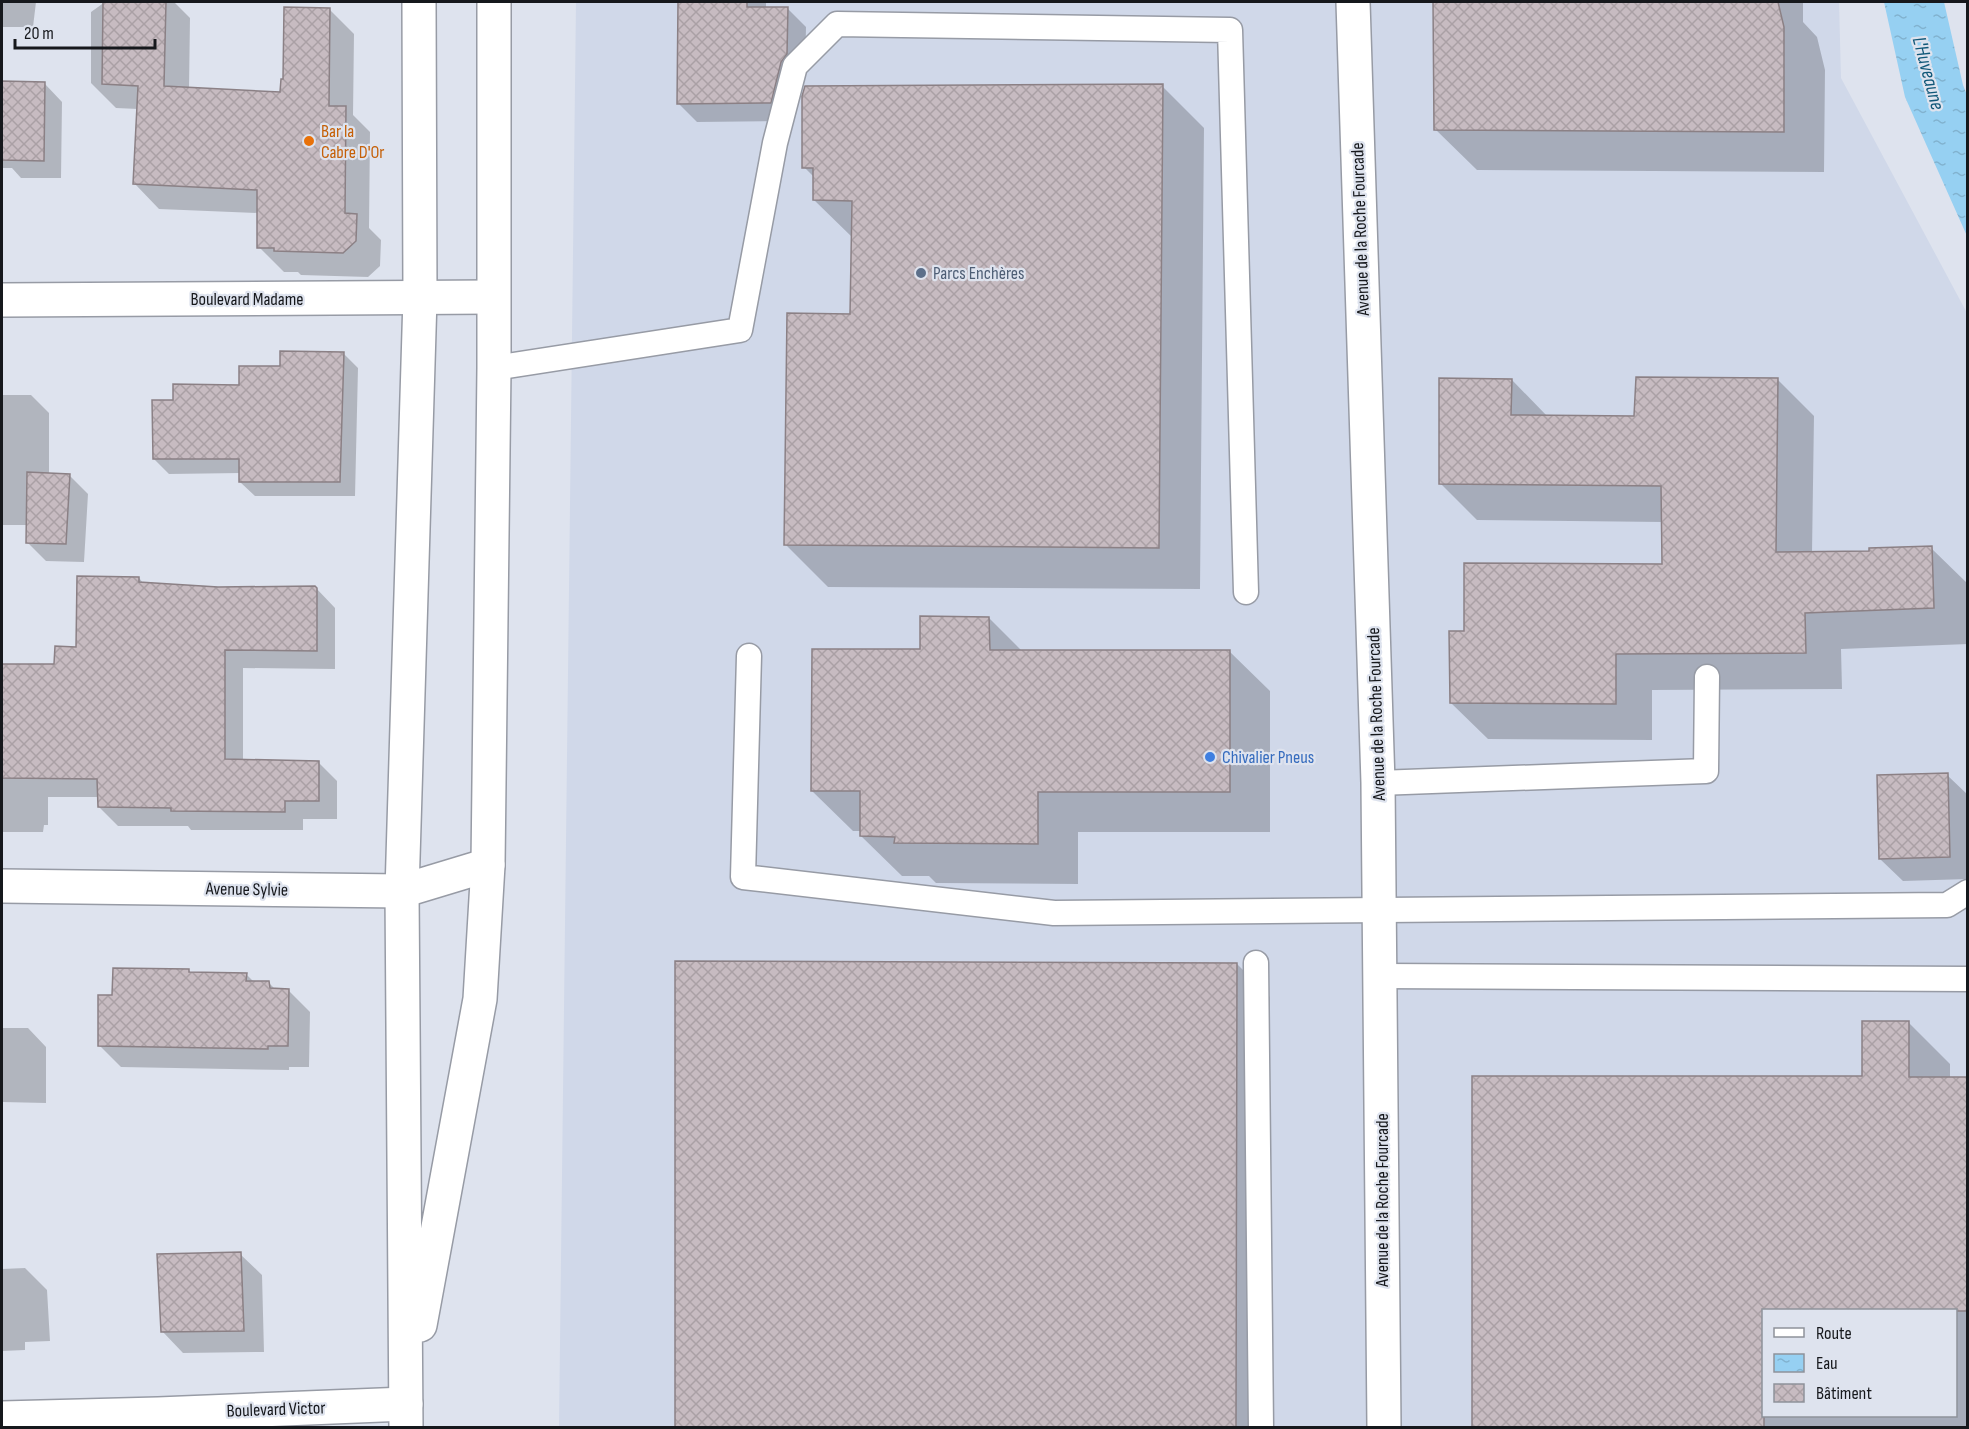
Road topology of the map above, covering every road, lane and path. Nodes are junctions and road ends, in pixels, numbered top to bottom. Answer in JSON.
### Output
{"nodes":[{"id":1,"x":419,"y":2,"type":"edge"},
{"id":2,"x":494,"y":2,"type":"edge"},
{"id":3,"x":1353,"y":2,"type":"edge"},
{"id":4,"x":493,"y":297,"type":"junction"},
{"id":5,"x":420,"y":298,"type":"junction"},
{"id":6,"x":2,"y":300,"type":"edge"},
{"id":7,"x":494,"y":368,"type":"junction"},
{"id":8,"x":1246,"y":592,"type":"dead end"},
{"id":9,"x":749,"y":656,"type":"dead end"},
{"id":10,"x":1707,"y":677,"type":"dead end"},
{"id":11,"x":1378,"y":783,"type":"junction"},
{"id":12,"x":488,"y":865,"type":"junction"},
{"id":13,"x":2,"y":886,"type":"edge"},
{"id":14,"x":402,"y":891,"type":"junction"},
{"id":15,"x":1968,"y":892,"type":"edge"},
{"id":16,"x":1380,"y":909,"type":"junction"},
{"id":17,"x":1256,"y":963,"type":"dead end"},
{"id":18,"x":1381,"y":976,"type":"junction"},
{"id":19,"x":1968,"y":979,"type":"edge"},
{"id":20,"x":406,"y":1416,"type":"edge"},
{"id":21,"x":2,"y":1418,"type":"edge"},
{"id":22,"x":158,"y":1421,"type":"edge"},
{"id":23,"x":1261,"y":1428,"type":"edge"},
{"id":24,"x":1384,"y":1428,"type":"edge"}],
"edges":[{"from":1,"to":5,"type":"street"},
{"from":2,"to":4,"type":"street"},
{"from":3,"to":11,"type":"street","name":"Avenue de la Roche Fourcade"},
{"from":4,"to":5,"type":"street","name":"Boulevard Madame"},
{"from":4,"to":7,"type":"street"},
{"from":5,"to":6,"type":"street","name":"Boulevard Madame"},
{"from":5,"to":14,"type":"street"},
{"from":7,"to":8,"type":"lane"},
{"from":7,"to":12,"type":"street"},
{"from":9,"to":16,"type":"lane"},
{"from":10,"to":11,"type":"lane"},
{"from":11,"to":16,"type":"street","name":"Avenue de la Roche Fourcade"},
{"from":12,"to":14,"type":"street","name":"Avenue Sylvie"},
{"from":12,"to":20,"type":"street"},
{"from":13,"to":14,"type":"street","name":"Avenue Sylvie"},
{"from":14,"to":20,"type":"street"},
{"from":15,"to":16,"type":"lane"},
{"from":16,"to":18,"type":"street","name":"Avenue de la Roche Fourcade"},
{"from":17,"to":23,"type":"lane"},
{"from":18,"to":19,"type":"lane"},
{"from":18,"to":24,"type":"street","name":"Avenue de la Roche Fourcade"},
{"from":20,"to":22,"type":"street","name":"Boulevard Victor"},
{"from":21,"to":22,"type":"street","name":"Boulevard Victor"}]}
